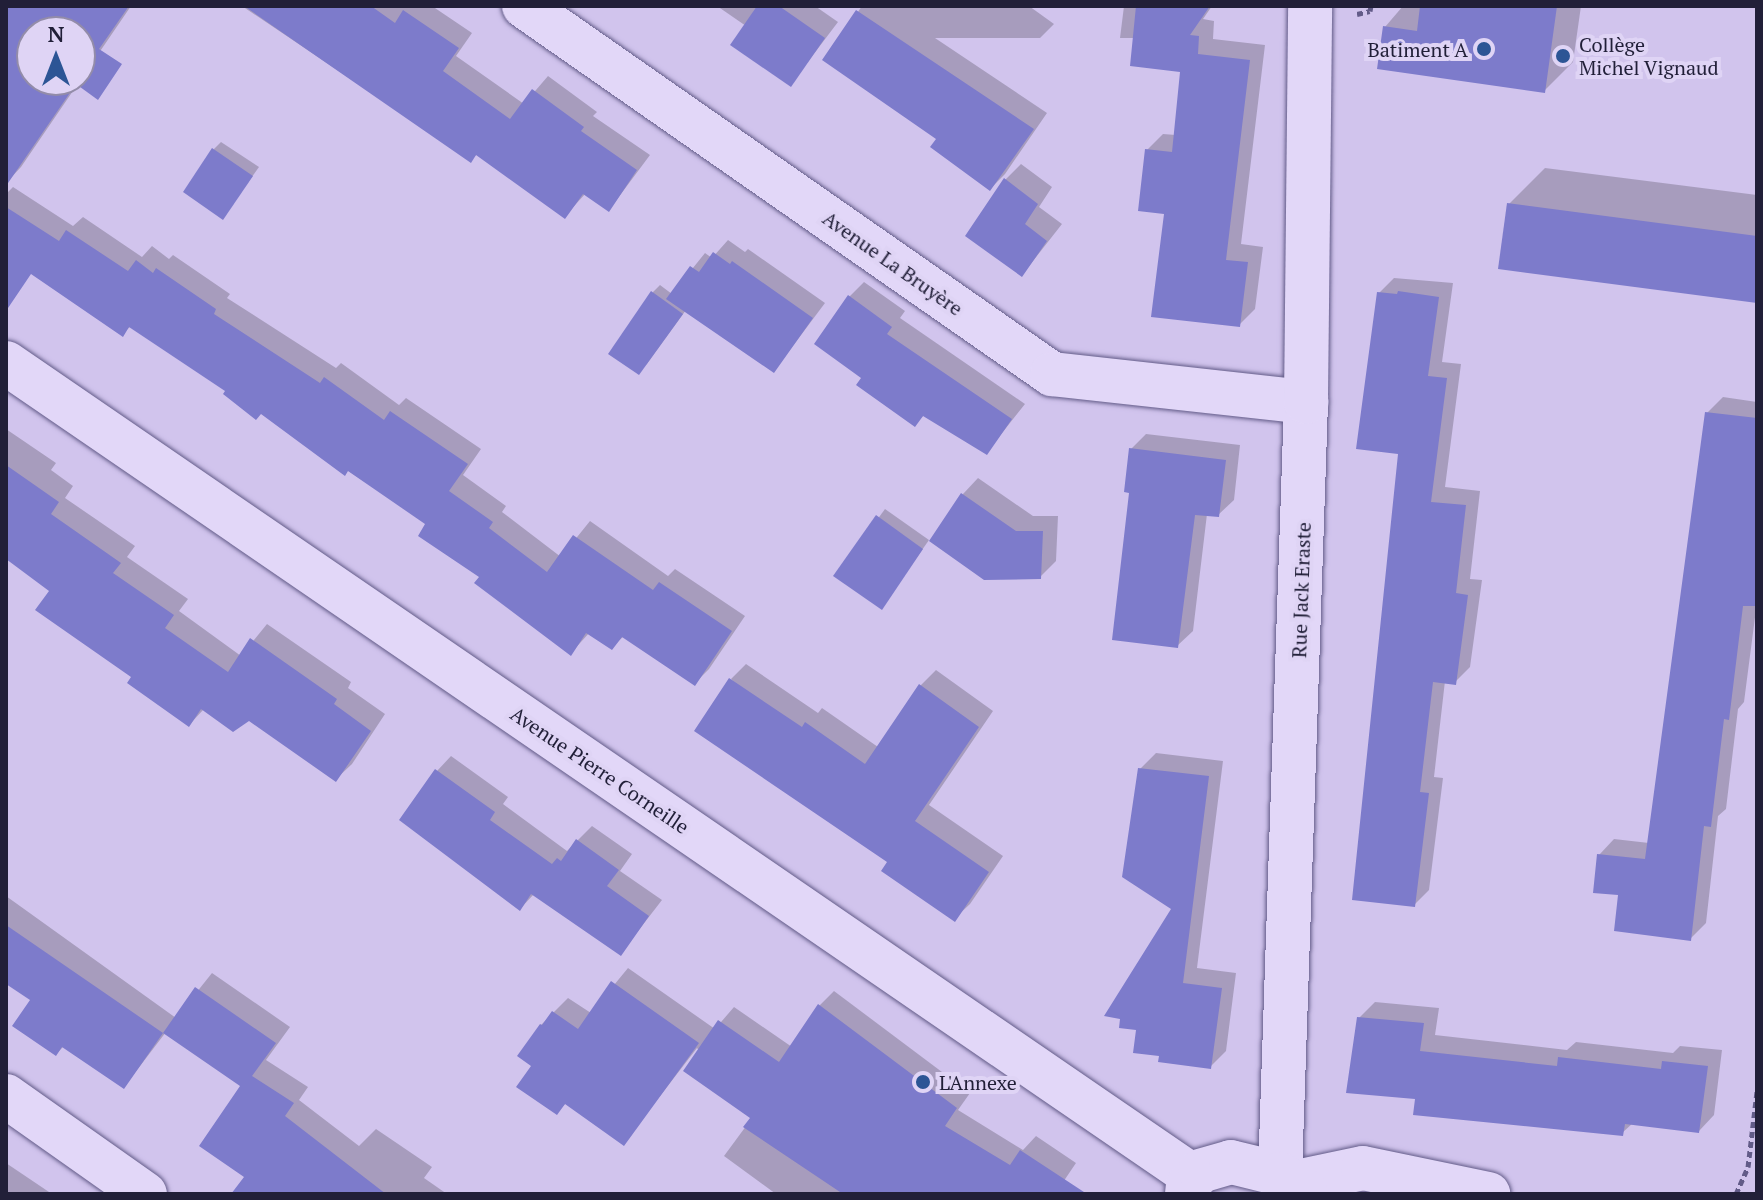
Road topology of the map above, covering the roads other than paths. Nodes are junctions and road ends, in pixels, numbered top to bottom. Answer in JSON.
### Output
{"nodes":[{"id":1,"x":524,"y":6,"type":"edge"},
{"id":2,"x":1310,"y":6,"type":"edge"},
{"id":3,"x":6,"y":363,"type":"edge"},
{"id":4,"x":1306,"y":402,"type":"junction"},
{"id":5,"x":6,"y":1096,"type":"edge"},
{"id":6,"x":1296,"y":1184,"type":"edge"},
{"id":7,"x":1191,"y":1186,"type":"edge"},
{"id":8,"x":145,"y":1194,"type":"edge"},
{"id":9,"x":1488,"y":1194,"type":"edge"}],
"edges":[{"from":1,"to":4,"type":"street","name":"Avenue La Bruyère"},
{"from":2,"to":4,"type":"street","name":"Rue Jack Eraste"},
{"from":3,"to":7,"type":"street","name":"Avenue Pierre Corneille"},
{"from":4,"to":6,"type":"street","name":"Rue Jack Eraste"},
{"from":5,"to":8,"type":"street"},
{"from":6,"to":7,"type":"street"},
{"from":6,"to":9,"type":"street"}]}
